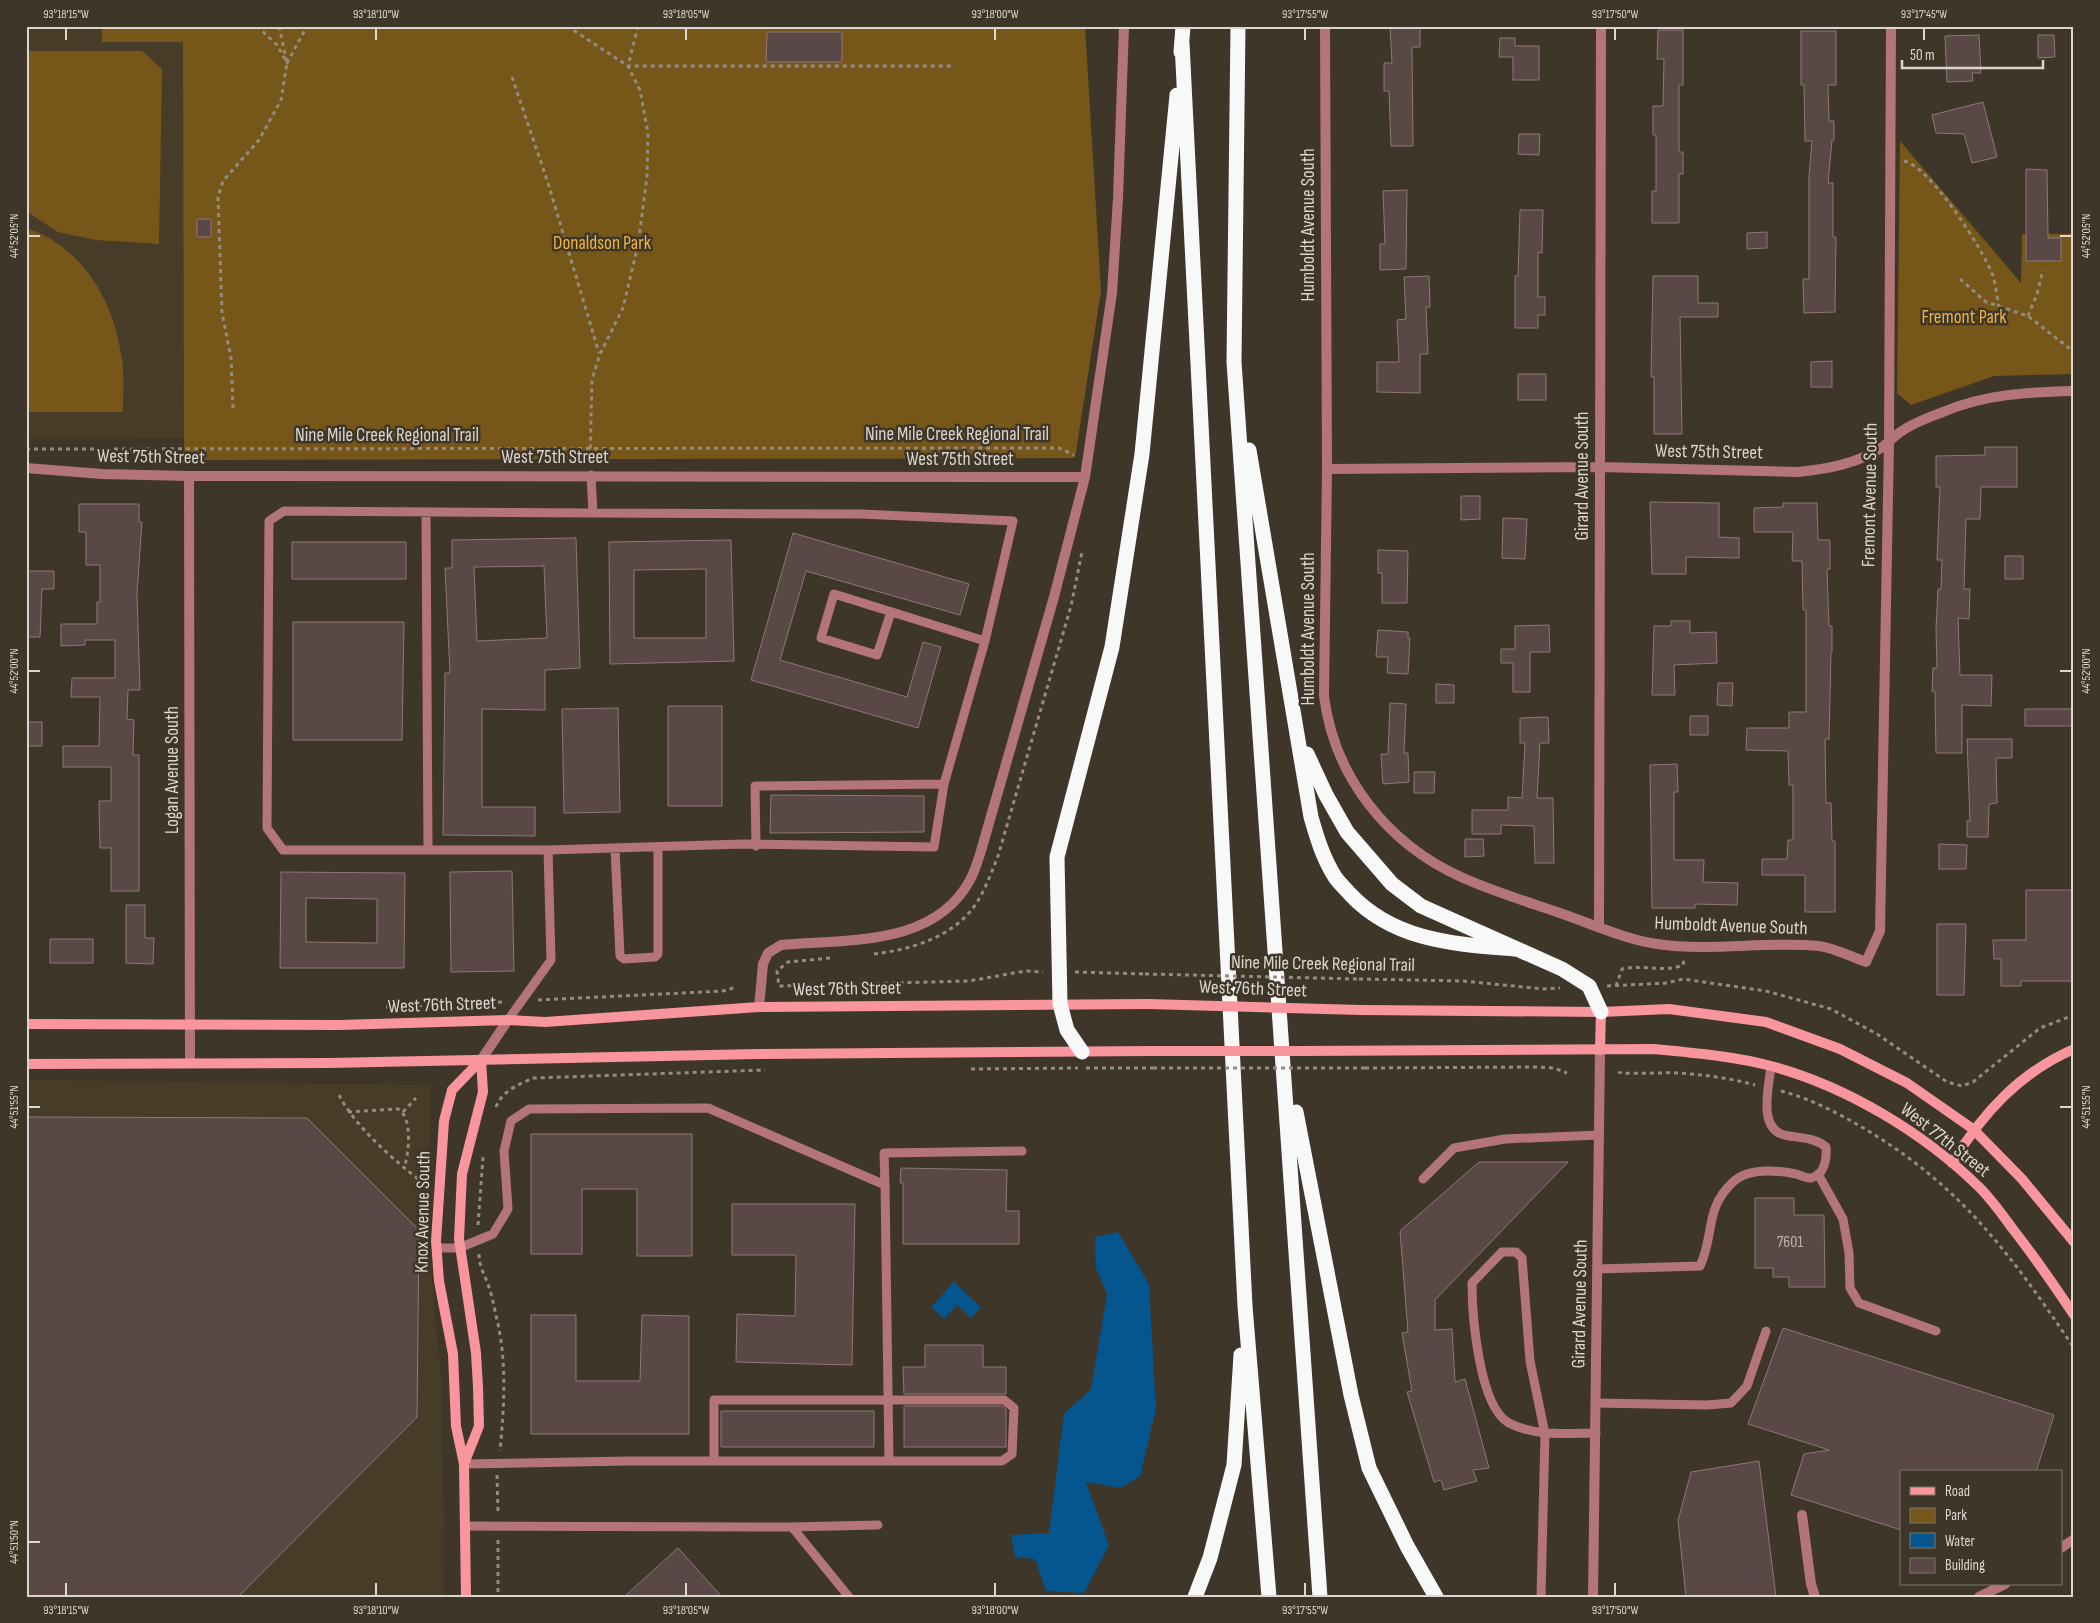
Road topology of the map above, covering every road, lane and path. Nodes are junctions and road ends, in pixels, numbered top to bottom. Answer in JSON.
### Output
{"nodes":[{"id":1,"x":257,"y":26,"type":"edge"},
{"id":2,"x":280,"y":26,"type":"edge"},
{"id":3,"x":307,"y":26,"type":"edge"},
{"id":4,"x":567,"y":26,"type":"edge"},
{"id":5,"x":638,"y":26,"type":"edge"},
{"id":6,"x":1124,"y":26,"type":"edge"},
{"id":7,"x":1183,"y":26,"type":"edge"},
{"id":8,"x":1238,"y":26,"type":"edge"},
{"id":9,"x":1325,"y":26,"type":"edge"},
{"id":10,"x":1601,"y":26,"type":"edge"},
{"id":11,"x":1891,"y":26,"type":"edge"},
{"id":12,"x":1182,"y":43,"type":"junction"},
{"id":13,"x":287,"y":63,"type":"junction"},
{"id":14,"x":628,"y":66,"type":"junction"},
{"id":15,"x":951,"y":66,"type":"dead end"},
{"id":16,"x":512,"y":77,"type":"dead end"},
{"id":17,"x":1890,"y":161,"type":"junction"},
{"id":18,"x":2043,"y":270,"type":"dead end"},
{"id":19,"x":1960,"y":278,"type":"dead end"},
{"id":20,"x":1999,"y":307,"type":"junction"},
{"id":21,"x":2028,"y":316,"type":"junction"},
{"id":22,"x":2074,"y":352,"type":"edge"},
{"id":23,"x":600,"y":354,"type":"junction"},
{"id":24,"x":1234,"y":362,"type":"junction"},
{"id":25,"x":2074,"y":391,"type":"edge"},
{"id":26,"x":233,"y":408,"type":"dead end"},
{"id":27,"x":1889,"y":442,"type":"junction"},
{"id":28,"x":26,"y":449,"type":"edge"},
{"id":29,"x":590,"y":450,"type":"junction"},
{"id":30,"x":1087,"y":461,"type":"junction"},
{"id":31,"x":1600,"y":467,"type":"junction"},
{"id":32,"x":26,"y":468,"type":"edge"},
{"id":33,"x":1326,"y":468,"type":"junction"},
{"id":34,"x":591,"y":475,"type":"junction"},
{"id":35,"x":189,"y":476,"type":"junction"},
{"id":36,"x":1085,"y":477,"type":"junction"},
{"id":37,"x":426,"y":512,"type":"junction"},
{"id":38,"x":593,"y":513,"type":"junction"},
{"id":39,"x":1082,"y":551,"type":"dead end"},
{"id":40,"x":891,"y":612,"type":"junction"},
{"id":41,"x":985,"y":641,"type":"junction"},
{"id":42,"x":1300,"y":738,"type":"junction"},
{"id":43,"x":944,"y":784,"type":"junction"},
{"id":44,"x":756,"y":846,"type":"junction"},
{"id":45,"x":658,"y":847,"type":"junction"},
{"id":46,"x":615,"y":848,"type":"junction"},
{"id":47,"x":428,"y":850,"type":"junction"},
{"id":48,"x":548,"y":850,"type":"junction"},
{"id":49,"x":1599,"y":927,"type":"junction"},
{"id":50,"x":1684,"y":946,"type":"junction"},
{"id":51,"x":1514,"y":949,"type":"junction"},
{"id":52,"x":872,"y":954,"type":"dead end"},
{"id":53,"x":834,"y":958,"type":"dead end"},
{"id":54,"x":1866,"y":962,"type":"joint"},
{"id":55,"x":1025,"y":971,"type":"dead end"},
{"id":56,"x":1080,"y":972,"type":"dead end"},
{"id":57,"x":736,"y":987,"type":"dead end"},
{"id":58,"x":1566,"y":987,"type":"dead end"},
{"id":59,"x":522,"y":1001,"type":"junction"},
{"id":60,"x":1060,"y":1004,"type":"junction"},
{"id":61,"x":382,"y":1008,"type":"dead end"},
{"id":62,"x":759,"y":1008,"type":"junction"},
{"id":63,"x":1668,"y":1009,"type":"joint"},
{"id":64,"x":1601,"y":1012,"type":"junction"},
{"id":65,"x":2074,"y":1015,"type":"edge"},
{"id":66,"x":508,"y":1020,"type":"junction"},
{"id":67,"x":26,"y":1024,"type":"edge"},
{"id":68,"x":190,"y":1024,"type":"junction"},
{"id":69,"x":1283,"y":1049,"type":"junction"},
{"id":70,"x":2074,"y":1049,"type":"edge"},
{"id":71,"x":1600,"y":1050,"type":"junction"},
{"id":72,"x":1082,"y":1052,"type":"junction"},
{"id":73,"x":481,"y":1060,"type":"junction"},
{"id":74,"x":190,"y":1063,"type":"junction"},
{"id":75,"x":26,"y":1064,"type":"edge"},
{"id":76,"x":1771,"y":1066,"type":"junction"},
{"id":77,"x":966,"y":1069,"type":"dead end"},
{"id":78,"x":768,"y":1070,"type":"dead end"},
{"id":79,"x":1618,"y":1072,"type":"dead end"},
{"id":80,"x":1567,"y":1073,"type":"dead end"},
{"id":81,"x":1769,"y":1088,"type":"junction"},
{"id":82,"x":339,"y":1095,"type":"dead end"},
{"id":83,"x":416,"y":1098,"type":"dead end"},
{"id":84,"x":495,"y":1108,"type":"dead end"},
{"id":85,"x":348,"y":1112,"type":"junction"},
{"id":86,"x":403,"y":1112,"type":"junction"},
{"id":87,"x":1973,"y":1129,"type":"junction"},
{"id":88,"x":1599,"y":1135,"type":"junction"},
{"id":89,"x":484,"y":1150,"type":"dead end"},
{"id":90,"x":1022,"y":1151,"type":"dead end"},
{"id":91,"x":1952,"y":1163,"type":"junction"},
{"id":92,"x":404,"y":1168,"type":"junction"},
{"id":93,"x":1818,"y":1174,"type":"junction"},
{"id":94,"x":1424,"y":1179,"type":"dead end"},
{"id":95,"x":423,"y":1183,"type":"dead end"},
{"id":96,"x":885,"y":1185,"type":"junction"},
{"id":97,"x":479,"y":1240,"type":"junction"},
{"id":98,"x":2074,"y":1242,"type":"edge"},
{"id":99,"x":437,"y":1248,"type":"junction"},
{"id":100,"x":459,"y":1248,"type":"junction"},
{"id":101,"x":1598,"y":1269,"type":"junction"},
{"id":102,"x":1245,"y":1306,"type":"junction"},
{"id":103,"x":2074,"y":1315,"type":"edge"},
{"id":104,"x":1766,"y":1331,"type":"dead end"},
{"id":105,"x":1936,"y":1331,"type":"dead end"},
{"id":106,"x":2074,"y":1348,"type":"edge"},
{"id":107,"x":888,"y":1400,"type":"junction"},
{"id":108,"x":1596,"y":1404,"type":"junction"},
{"id":109,"x":1596,"y":1433,"type":"junction"},
{"id":110,"x":1545,"y":1434,"type":"junction"},
{"id":111,"x":714,"y":1461,"type":"junction"},
{"id":112,"x":889,"y":1461,"type":"junction"},
{"id":113,"x":499,"y":1463,"type":"junction"},
{"id":114,"x":464,"y":1464,"type":"junction"},
{"id":115,"x":1802,"y":1515,"type":"dead end"},
{"id":116,"x":878,"y":1525,"type":"dead end"},
{"id":117,"x":465,"y":1526,"type":"junction"},
{"id":118,"x":498,"y":1526,"type":"junction"},
{"id":119,"x":790,"y":1527,"type":"junction"},
{"id":120,"x":2073,"y":1541,"type":"edge"},
{"id":121,"x":2062,"y":1547,"type":"edge"},
{"id":122,"x":2001,"y":1586,"type":"edge"},
{"id":123,"x":466,"y":1597,"type":"edge"},
{"id":124,"x":498,"y":1597,"type":"edge"},
{"id":125,"x":849,"y":1597,"type":"edge"},
{"id":126,"x":1195,"y":1597,"type":"edge"},
{"id":127,"x":1269,"y":1597,"type":"edge"},
{"id":128,"x":1320,"y":1597,"type":"edge"},
{"id":129,"x":1436,"y":1597,"type":"edge"},
{"id":130,"x":1541,"y":1597,"type":"edge"},
{"id":131,"x":1593,"y":1597,"type":"edge"},
{"id":132,"x":1815,"y":1597,"type":"edge"},
{"id":133,"x":1979,"y":1597,"type":"edge"}],
"edges":[{"from":1,"to":13,"type":"path"},
{"from":2,"to":13,"type":"path"},
{"from":3,"to":13,"type":"path"},
{"from":4,"to":14,"type":"path"},
{"from":5,"to":14,"type":"path"},
{"from":6,"to":30,"type":"street"},
{"from":7,"to":12,"type":"highway"},
{"from":8,"to":24,"type":"highway"},
{"from":9,"to":33,"type":"street","name":"Humboldt Avenue South"},
{"from":10,"to":31,"type":"street","name":"Girard Avenue South"},
{"from":11,"to":17,"type":"street","name":"Fremont Avenue South"},
{"from":12,"to":60,"type":"highway"},
{"from":12,"to":102,"type":"highway"},
{"from":13,"to":26,"type":"path"},
{"from":14,"to":15,"type":"path"},
{"from":14,"to":23,"type":"path"},
{"from":16,"to":23,"type":"path"},
{"from":17,"to":20,"type":"path"},
{"from":17,"to":27,"type":"street","name":"Fremont Avenue South"},
{"from":18,"to":21,"type":"path"},
{"from":19,"to":20,"type":"path"},
{"from":20,"to":21,"type":"path"},
{"from":21,"to":22,"type":"path"},
{"from":23,"to":29,"type":"path"},
{"from":24,"to":42,"type":"highway"},
{"from":24,"to":69,"type":"highway"},
{"from":25,"to":27,"type":"street","name":"West 75th Street"},
{"from":27,"to":31,"type":"street","name":"West 75th Street"},
{"from":27,"to":54,"type":"street","name":"Fremont Avenue South"},
{"from":28,"to":29,"type":"path","name":"Nine Mile Creek Regional Trail"},
{"from":29,"to":30,"type":"path","name":"Nine Mile Creek Regional Trail"},
{"from":29,"to":34,"type":"path"},
{"from":30,"to":36,"type":"street"},
{"from":31,"to":33,"type":"street","name":"West 75th Street"},
{"from":31,"to":49,"type":"street","name":"Girard Avenue South"},
{"from":32,"to":35,"type":"street","name":"West 75th Street"},
{"from":33,"to":49,"type":"street","name":"Humboldt Avenue South"},
{"from":34,"to":35,"type":"street","name":"West 75th Street"},
{"from":34,"to":36,"type":"street","name":"West 75th Street"},
{"from":34,"to":38,"type":"lane"},
{"from":35,"to":68,"type":"street","name":"Logan Avenue South"},
{"from":36,"to":62,"type":"street"},
{"from":37,"to":38,"type":"lane"},
{"from":37,"to":47,"type":"lane"},
{"from":37,"to":47,"type":"lane"},
{"from":38,"to":41,"type":"lane"},
{"from":39,"to":52,"type":"path"},
{"from":40,"to":40,"type":"lane"},
{"from":40,"to":41,"type":"lane"},
{"from":41,"to":43,"type":"lane"},
{"from":42,"to":51,"type":"highway"},
{"from":42,"to":51,"type":"highway"},
{"from":43,"to":44,"type":"lane"},
{"from":43,"to":44,"type":"lane"},
{"from":44,"to":45,"type":"lane"},
{"from":45,"to":46,"type":"lane"},
{"from":45,"to":46,"type":"lane"},
{"from":46,"to":48,"type":"lane"},
{"from":47,"to":48,"type":"lane"},
{"from":48,"to":59,"type":"lane"},
{"from":49,"to":50,"type":"street","name":"Humboldt Avenue South"},
{"from":50,"to":54,"type":"street","name":"Humboldt Avenue South"},
{"from":50,"to":65,"type":"path"},
{"from":51,"to":64,"type":"highway"},
{"from":53,"to":55,"type":"path"},
{"from":56,"to":58,"type":"path","name":"Nine Mile Creek Regional Trail","bridge":true},
{"from":57,"to":59,"type":"path"},
{"from":59,"to":61,"type":"path"},
{"from":59,"to":66,"type":"lane"},
{"from":60,"to":62,"type":"street","name":"West 76th Street"},
{"from":60,"to":64,"type":"street","name":"West 76th Street","bridge":true},
{"from":60,"to":72,"type":"highway"},
{"from":62,"to":66,"type":"street","name":"West 76th Street"},
{"from":63,"to":64,"type":"street","name":"West 76th Street"},
{"from":63,"to":87,"type":"street","name":"West 77th Street"},
{"from":64,"to":71,"type":"street","name":"Girard Avenue South"},
{"from":66,"to":68,"type":"street","name":"West 76th Street"},
{"from":66,"to":73,"type":"street","name":"Knox Avenue South"},
{"from":67,"to":68,"type":"street","name":"West 76th Street"},
{"from":68,"to":74,"type":"street","name":"Logan Avenue South"},
{"from":69,"to":128,"type":"highway"},
{"from":69,"to":129,"type":"highway"},
{"from":70,"to":87,"type":"street"},
{"from":71,"to":72,"type":"street","bridge":true},
{"from":71,"to":76,"type":"street","name":"West 77th Street"},
{"from":71,"to":88,"type":"street","name":"Girard Avenue South"},
{"from":72,"to":73,"type":"street"},
{"from":73,"to":74,"type":"street"},
{"from":73,"to":99,"type":"street","name":"Knox Avenue South"},
{"from":73,"to":100,"type":"street","name":"Knox Avenue South"},
{"from":74,"to":75,"type":"street"},
{"from":76,"to":81,"type":"lane"},
{"from":76,"to":91,"type":"street","name":"West 77th Street"},
{"from":77,"to":80,"type":"path","bridge":true},
{"from":78,"to":84,"type":"path"},
{"from":79,"to":81,"type":"path"},
{"from":81,"to":93,"type":"lane"},
{"from":81,"to":106,"type":"path"},
{"from":82,"to":85,"type":"path"},
{"from":83,"to":86,"type":"path"},
{"from":85,"to":86,"type":"path"},
{"from":85,"to":92,"type":"path"},
{"from":86,"to":92,"type":"path"},
{"from":87,"to":91,"type":"street"},
{"from":87,"to":98,"type":"street","name":"West 77th Street"},
{"from":88,"to":94,"type":"lane"},
{"from":88,"to":101,"type":"street","name":"Girard Avenue South"},
{"from":89,"to":97,"type":"path"},
{"from":90,"to":96,"type":"lane"},
{"from":91,"to":103,"type":"street","name":"West 77th Street"},
{"from":92,"to":95,"type":"path"},
{"from":93,"to":101,"type":"lane"},
{"from":93,"to":105,"type":"lane"},
{"from":96,"to":97,"type":"lane"},
{"from":96,"to":107,"type":"lane"},
{"from":97,"to":100,"type":"lane"},
{"from":97,"to":113,"type":"path"},
{"from":99,"to":100,"type":"lane"},
{"from":99,"to":114,"type":"street","name":"Knox Avenue South"},
{"from":100,"to":114,"type":"street","name":"Knox Avenue South"},
{"from":101,"to":108,"type":"street","name":"Girard Avenue South"},
{"from":102,"to":126,"type":"highway"},
{"from":102,"to":127,"type":"highway"},
{"from":104,"to":108,"type":"lane"},
{"from":107,"to":111,"type":"lane"},
{"from":107,"to":112,"type":"lane"},
{"from":107,"to":112,"type":"lane"},
{"from":108,"to":109,"type":"street","name":"Girard Avenue South"},
{"from":109,"to":110,"type":"lane"},
{"from":109,"to":131,"type":"street","name":"Girard Avenue South"},
{"from":110,"to":110,"type":"lane"},
{"from":110,"to":130,"type":"lane"},
{"from":111,"to":112,"type":"lane"},
{"from":111,"to":113,"type":"lane"},
{"from":113,"to":114,"type":"lane"},
{"from":113,"to":118,"type":"path"},
{"from":114,"to":117,"type":"street","name":"Knox Avenue South"},
{"from":115,"to":132,"type":"street"},
{"from":116,"to":119,"type":"lane"},
{"from":117,"to":118,"type":"lane"},
{"from":117,"to":123,"type":"street","name":"Knox Avenue South"},
{"from":118,"to":119,"type":"lane"},
{"from":118,"to":124,"type":"path"},
{"from":119,"to":125,"type":"lane"},
{"from":120,"to":121,"type":"street"},
{"from":122,"to":133,"type":"street"}]}
